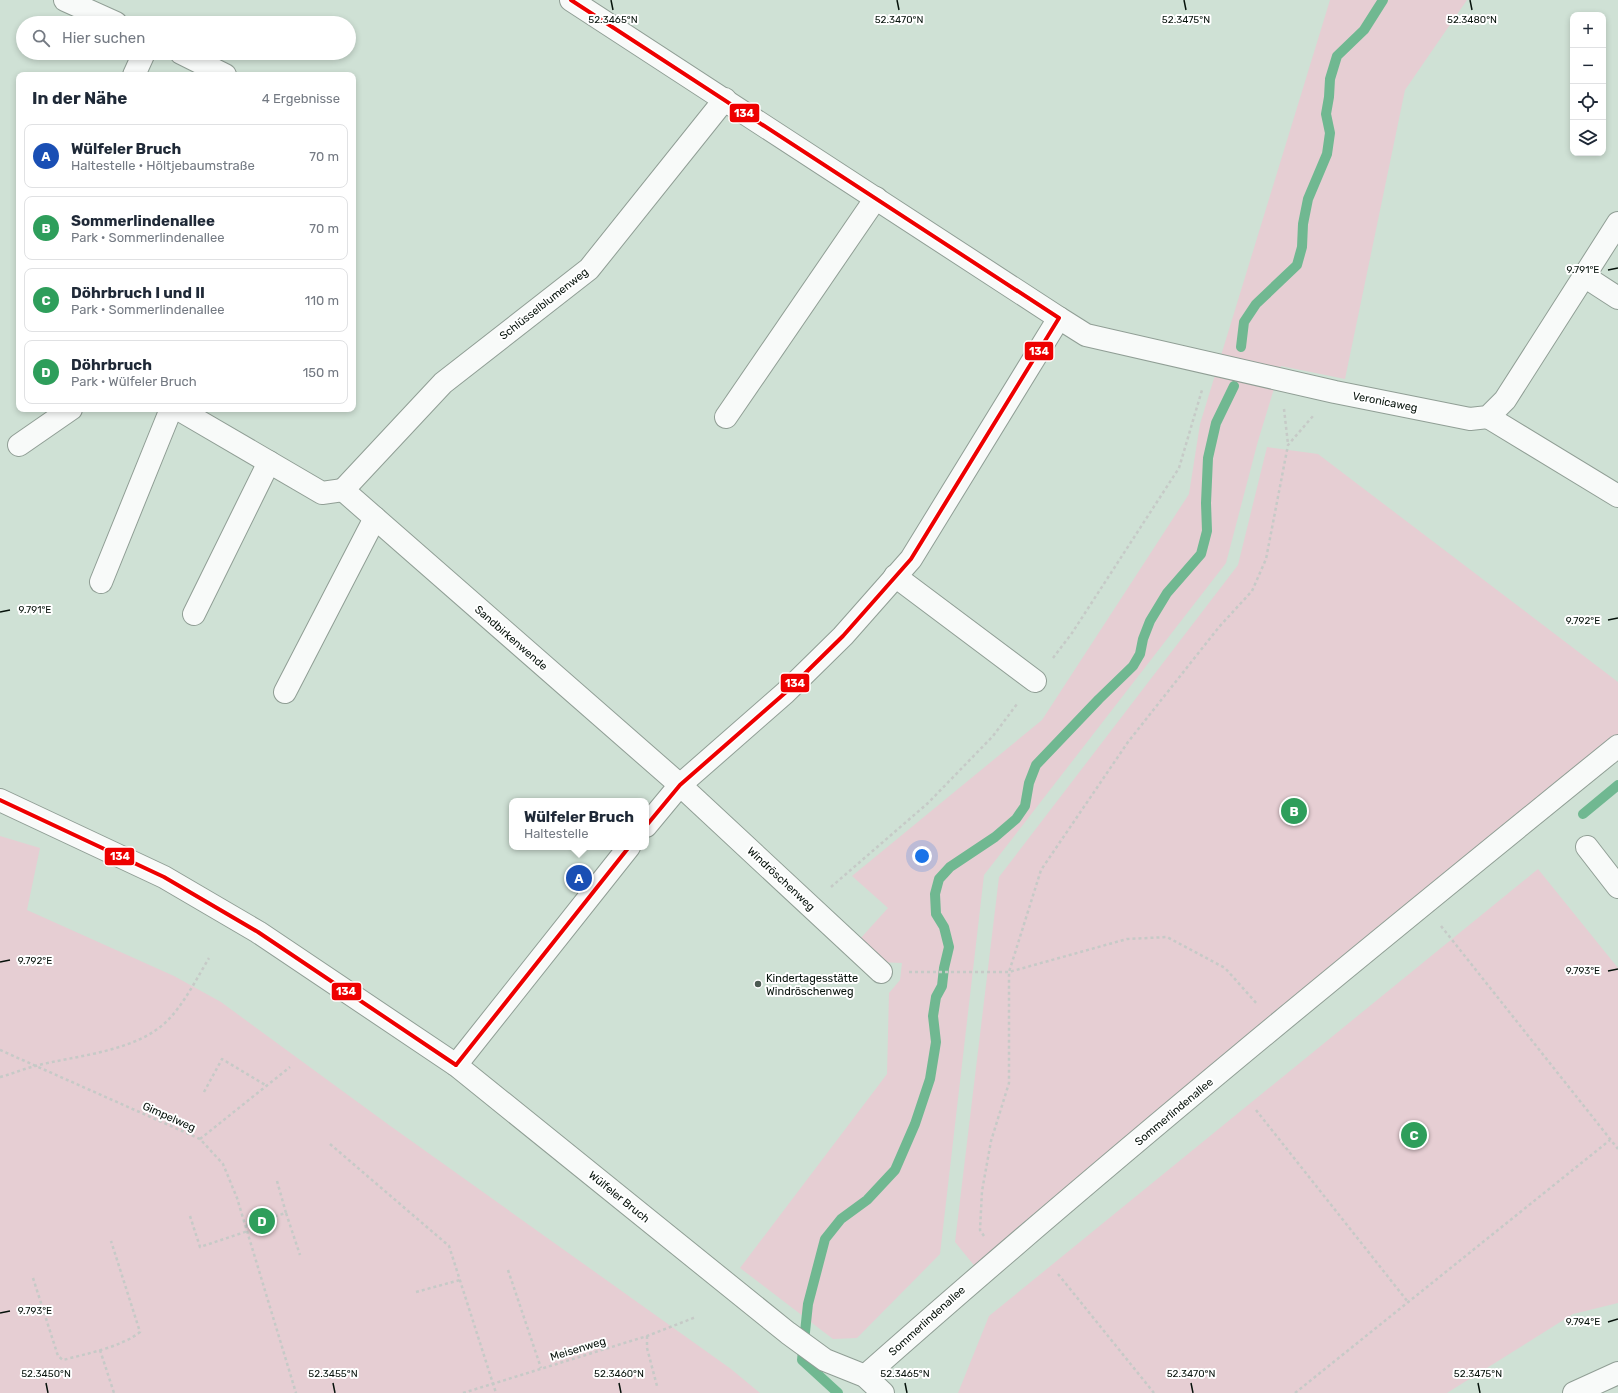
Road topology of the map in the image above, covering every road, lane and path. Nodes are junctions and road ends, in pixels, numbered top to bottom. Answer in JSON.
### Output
{"nodes":[{"id":1,"x":64,"y":0,"type":"edge"},
{"id":2,"x":571,"y":0,"type":"edge"},
{"id":3,"x":100,"y":16,"type":"edge"},
{"id":4,"x":141,"y":60,"type":"edge"},
{"id":5,"x":195,"y":60,"type":"edge"},
{"id":6,"x":135,"y":72,"type":"edge"},
{"id":7,"x":219,"y":72,"type":"edge"},
{"id":8,"x":725,"y":99,"type":"junction"},
{"id":9,"x":876,"y":198,"type":"junction"},
{"id":10,"x":1618,"y":223,"type":"edge"},
{"id":11,"x":1584,"y":276,"type":"junction"},
{"id":12,"x":1618,"y":298,"type":"edge"},
{"id":13,"x":1059,"y":318,"type":"junction"},
{"id":14,"x":1335,"y":392,"type":"junction"},
{"id":15,"x":67,"y":412,"type":"edge"},
{"id":16,"x":170,"y":412,"type":"edge"},
{"id":17,"x":183,"y":412,"type":"edge"},
{"id":18,"x":726,"y":417,"type":"dead end"},
{"id":19,"x":1488,"y":417,"type":"junction"},
{"id":20,"x":19,"y":445,"type":"dead end"},
{"id":21,"x":269,"y":462,"type":"junction"},
{"id":22,"x":343,"y":490,"type":"junction"},
{"id":23,"x":1618,"y":496,"type":"edge"},
{"id":24,"x":375,"y":518,"type":"junction"},
{"id":25,"x":895,"y":576,"type":"junction"},
{"id":26,"x":101,"y":582,"type":"dead end"},
{"id":27,"x":194,"y":614,"type":"dead end"},
{"id":28,"x":1035,"y":681,"type":"dead end"},
{"id":29,"x":285,"y":692,"type":"dead end"},
{"id":30,"x":1618,"y":746,"type":"edge"},
{"id":31,"x":680,"y":785,"type":"junction"},
{"id":32,"x":0,"y":800,"type":"edge"},
{"id":33,"x":649,"y":822,"type":"edge"},
{"id":34,"x":1587,"y":847,"type":"dead end"},
{"id":35,"x":627,"y":850,"type":"edge"},
{"id":36,"x":1618,"y":887,"type":"edge"},
{"id":37,"x":1423,"y":904,"type":"junction"},
{"id":38,"x":209,"y":958,"type":"dead end"},
{"id":39,"x":881,"y":972,"type":"dead end"},
{"id":40,"x":929,"y":972,"type":"dead end"},
{"id":41,"x":1009,"y":972,"type":"junction"},
{"id":42,"x":1277,"y":1026,"type":"junction"},
{"id":43,"x":0,"y":1050,"type":"edge"},
{"id":44,"x":456,"y":1065,"type":"junction"},
{"id":45,"x":35,"y":1066,"type":"junction"},
{"id":46,"x":290,"y":1067,"type":"dead end"},
{"id":47,"x":0,"y":1077,"type":"edge"},
{"id":48,"x":267,"y":1086,"type":"junction"},
{"id":49,"x":204,"y":1092,"type":"dead end"},
{"id":50,"x":1256,"y":1110,"type":"dead end"},
{"id":51,"x":200,"y":1139,"type":"junction"},
{"id":52,"x":1610,"y":1140,"type":"junction"},
{"id":53,"x":330,"y":1144,"type":"dead end"},
{"id":54,"x":1618,"y":1149,"type":"edge"},
{"id":55,"x":277,"y":1181,"type":"dead end"},
{"id":56,"x":286,"y":1213,"type":"junction"},
{"id":57,"x":190,"y":1216,"type":"dead end"},
{"id":58,"x":246,"y":1226,"type":"junction"},
{"id":59,"x":248,"y":1231,"type":"junction"},
{"id":60,"x":111,"y":1241,"type":"dead end"},
{"id":61,"x":300,"y":1255,"type":"dead end"},
{"id":62,"x":1000,"y":1257,"type":"junction"},
{"id":63,"x":508,"y":1270,"type":"dead end"},
{"id":64,"x":1058,"y":1274,"type":"dead end"},
{"id":65,"x":33,"y":1278,"type":"dead end"},
{"id":66,"x":460,"y":1280,"type":"junction"},
{"id":67,"x":416,"y":1292,"type":"dead end"},
{"id":68,"x":1408,"y":1302,"type":"junction"},
{"id":69,"x":696,"y":1317,"type":"dead end"},
{"id":70,"x":647,"y":1336,"type":"junction"},
{"id":71,"x":100,"y":1350,"type":"junction"},
{"id":72,"x":541,"y":1368,"type":"junction"},
{"id":73,"x":1618,"y":1373,"type":"edge"},
{"id":74,"x":865,"y":1376,"type":"junction"},
{"id":75,"x":493,"y":1384,"type":"junction"},
{"id":76,"x":657,"y":1386,"type":"dead end"},
{"id":77,"x":114,"y":1393,"type":"edge"},
{"id":78,"x":296,"y":1393,"type":"edge"},
{"id":79,"x":463,"y":1393,"type":"edge"},
{"id":80,"x":496,"y":1393,"type":"edge"},
{"id":81,"x":883,"y":1393,"type":"edge"},
{"id":82,"x":1154,"y":1393,"type":"edge"},
{"id":83,"x":1295,"y":1393,"type":"edge"},
{"id":84,"x":1574,"y":1393,"type":"edge"}],
"edges":[{"from":1,"to":3,"type":"street"},
{"from":2,"to":8,"type":"street","name":"Veronicaweg"},
{"from":4,"to":6,"type":"street"},
{"from":5,"to":7,"type":"street"},
{"from":8,"to":9,"type":"street","name":"Veronicaweg"},
{"from":8,"to":22,"type":"street","name":"Schlüsselblumenweg"},
{"from":9,"to":13,"type":"street","name":"Veronicaweg"},
{"from":9,"to":18,"type":"street"},
{"from":10,"to":11,"type":"street"},
{"from":11,"to":12,"type":"street"},
{"from":11,"to":19,"type":"street"},
{"from":13,"to":14,"type":"street","name":"Veronicaweg"},
{"from":13,"to":25,"type":"street"},
{"from":14,"to":19,"type":"street","name":"Veronicaweg"},
{"from":14,"to":41,"type":"path"},
{"from":15,"to":20,"type":"street"},
{"from":16,"to":26,"type":"street"},
{"from":17,"to":21,"type":"street"},
{"from":19,"to":23,"type":"street"},
{"from":21,"to":22,"type":"street"},
{"from":21,"to":27,"type":"street"},
{"from":22,"to":24,"type":"street","name":"Sandbirkenwende"},
{"from":24,"to":29,"type":"street"},
{"from":24,"to":31,"type":"street","name":"Sandbirkenwende"},
{"from":25,"to":28,"type":"street"},
{"from":25,"to":31,"type":"street"},
{"from":30,"to":37,"type":"street","name":"Sommerlindenallee"},
{"from":31,"to":33,"type":"street"},
{"from":31,"to":39,"type":"street","name":"Windröschenweg"},
{"from":32,"to":44,"type":"street","name":"Wülfeler Bruch"},
{"from":34,"to":36,"type":"street"},
{"from":35,"to":44,"type":"street"},
{"from":37,"to":42,"type":"street","name":"Sommerlindenallee"},
{"from":37,"to":52,"type":"path"},
{"from":38,"to":45,"type":"path"},
{"from":40,"to":41,"type":"path"},
{"from":41,"to":42,"type":"path"},
{"from":41,"to":62,"type":"path"},
{"from":42,"to":62,"type":"street","name":"Sommerlindenallee"},
{"from":43,"to":45,"type":"path","name":"Gimpelweg"},
{"from":44,"to":74,"type":"street","name":"Wülfeler Bruch"},
{"from":45,"to":47,"type":"path"},
{"from":45,"to":51,"type":"path","name":"Gimpelweg"},
{"from":46,"to":48,"type":"path"},
{"from":48,"to":49,"type":"path"},
{"from":48,"to":51,"type":"path"},
{"from":50,"to":68,"type":"path"},
{"from":51,"to":58,"type":"path","name":"Gimpelweg"},
{"from":52,"to":54,"type":"path"},
{"from":52,"to":68,"type":"path"},
{"from":53,"to":66,"type":"path"},
{"from":55,"to":56,"type":"path"},
{"from":56,"to":58,"type":"path"},
{"from":56,"to":61,"type":"path"},
{"from":57,"to":59,"type":"path"},
{"from":58,"to":59,"type":"path","name":"Gimpelweg"},
{"from":59,"to":78,"type":"path","name":"Gimpelweg"},
{"from":60,"to":71,"type":"path"},
{"from":62,"to":74,"type":"street","name":"Sommerlindenallee"},
{"from":63,"to":72,"type":"path"},
{"from":64,"to":82,"type":"path"},
{"from":65,"to":71,"type":"path"},
{"from":66,"to":67,"type":"path"},
{"from":66,"to":75,"type":"path"},
{"from":68,"to":83,"type":"path"},
{"from":69,"to":70,"type":"path","name":"Meisenweg"},
{"from":70,"to":72,"type":"path","name":"Meisenweg"},
{"from":70,"to":76,"type":"path"},
{"from":71,"to":77,"type":"path"},
{"from":72,"to":75,"type":"path","name":"Meisenweg"},
{"from":73,"to":84,"type":"street"},
{"from":74,"to":81,"type":"street","name":"Wülfeler Bruch"},
{"from":75,"to":79,"type":"path","name":"Meisenweg"},
{"from":75,"to":80,"type":"path"}]}
